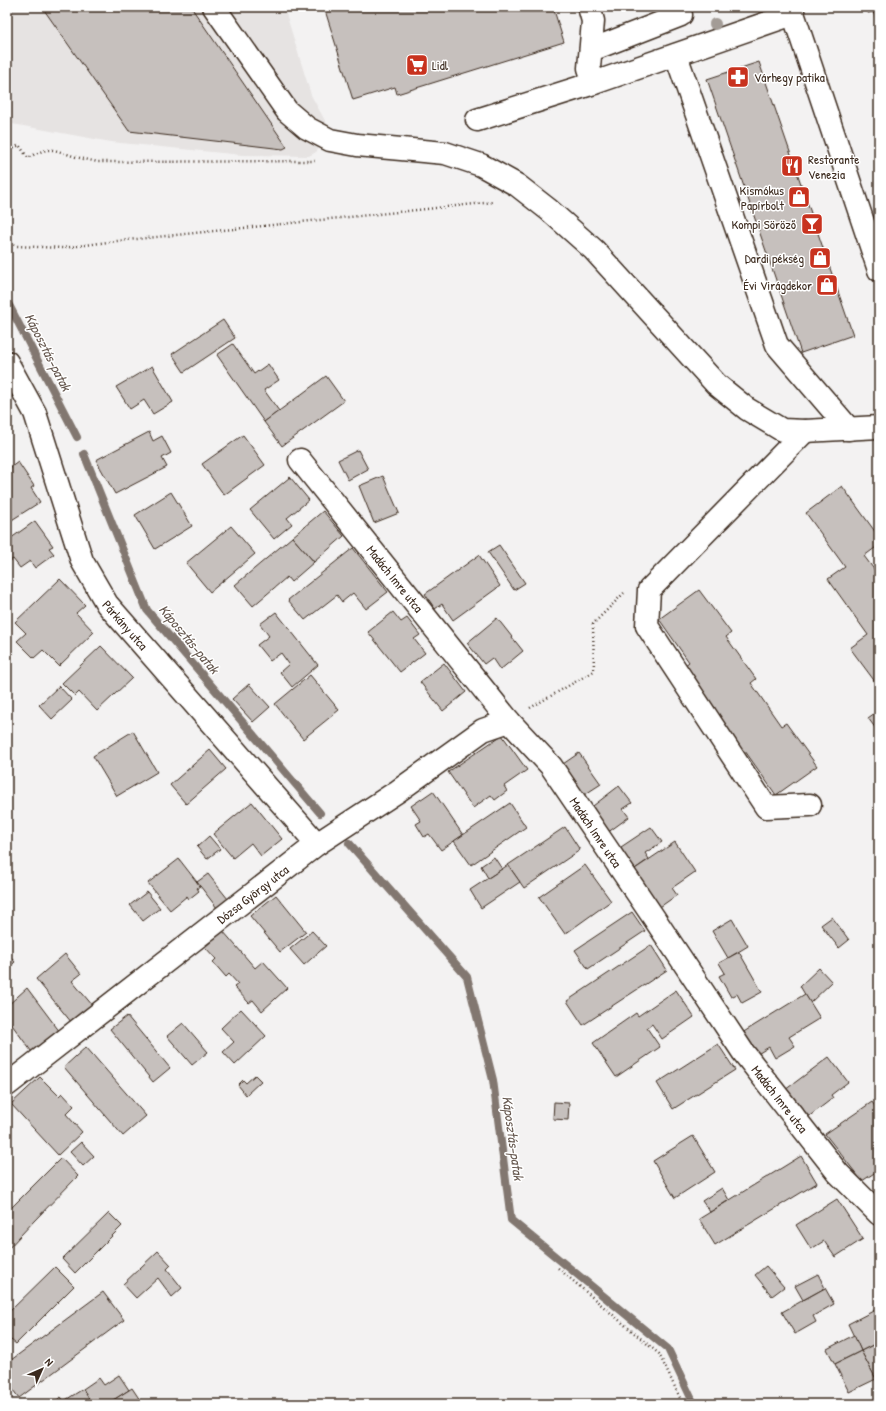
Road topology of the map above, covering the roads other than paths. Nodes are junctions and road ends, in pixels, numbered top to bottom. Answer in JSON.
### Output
{"nodes":[{"id":1,"x":214,"y":7,"type":"edge"},
{"id":2,"x":589,"y":7,"type":"edge"},
{"id":3,"x":679,"y":7,"type":"edge"},
{"id":4,"x":792,"y":10,"type":"edge"},
{"id":5,"x":591,"y":50,"type":"junction"},
{"id":6,"x":676,"y":55,"type":"junction"},
{"id":7,"x":594,"y":83,"type":"junction"},
{"id":8,"x":477,"y":120,"type":"dead end"},
{"id":9,"x":879,"y":270,"type":"edge"},
{"id":10,"x":7,"y":362,"type":"edge"},
{"id":11,"x":879,"y":427,"type":"edge"},
{"id":12,"x":849,"y":429,"type":"junction"},
{"id":13,"x":805,"y":431,"type":"junction"},
{"id":14,"x":300,"y":460,"type":"dead end"},
{"id":15,"x":509,"y":721,"type":"junction"},
{"id":16,"x":810,"y":805,"type":"dead end"},
{"id":17,"x":317,"y":844,"type":"junction"},
{"id":18,"x":11,"y":1076,"type":"edge"},
{"id":19,"x":879,"y":1214,"type":"edge"}],
"edges":[{"from":1,"to":13,"type":"street"},
{"from":2,"to":5,"type":"street"},
{"from":3,"to":5,"type":"street"},
{"from":4,"to":6,"type":"street"},
{"from":4,"to":9,"type":"street"},
{"from":5,"to":7,"type":"street"},
{"from":6,"to":7,"type":"street"},
{"from":6,"to":12,"type":"street"},
{"from":7,"to":8,"type":"street"},
{"from":10,"to":17,"type":"street","name":"Párkány utca"},
{"from":11,"to":12,"type":"street"},
{"from":12,"to":13,"type":"street"},
{"from":13,"to":16,"type":"street"},
{"from":14,"to":15,"type":"street","name":"Madách Imre utca"},
{"from":15,"to":17,"type":"street","name":"Dózsa György utca"},
{"from":15,"to":19,"type":"street","name":"Madách Imre utca"},
{"from":17,"to":18,"type":"street","name":"Dózsa György utca"}]}
